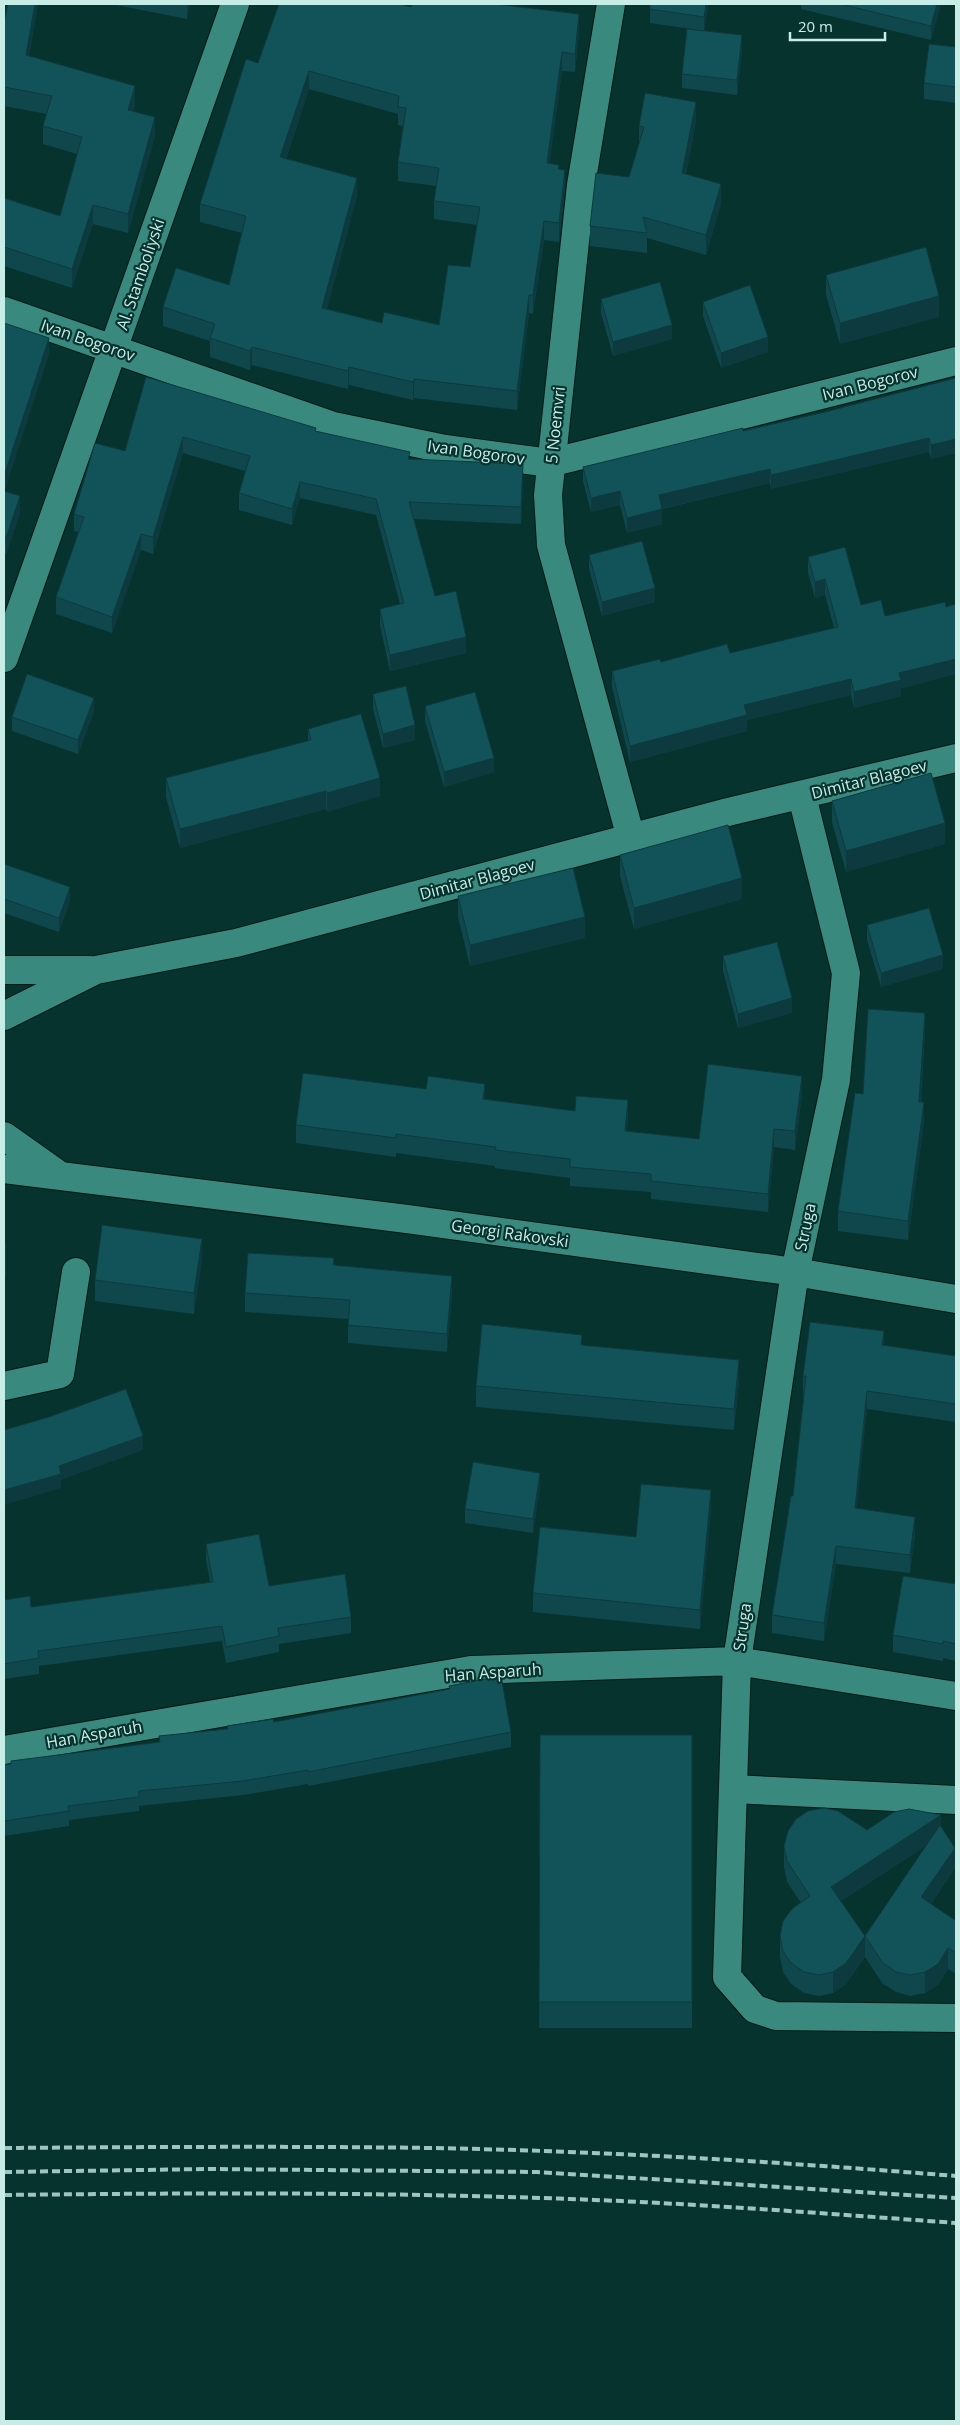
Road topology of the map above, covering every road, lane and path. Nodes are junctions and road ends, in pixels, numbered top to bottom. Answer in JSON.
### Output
{"nodes":[{"id":1,"x":235,"y":4,"type":"edge"},
{"id":2,"x":611,"y":4,"type":"edge"},
{"id":3,"x":4,"y":311,"type":"edge"},
{"id":4,"x":114,"y":349,"type":"junction"},
{"id":5,"x":956,"y":361,"type":"edge"},
{"id":6,"x":550,"y":463,"type":"junction"},
{"id":7,"x":4,"y":658,"type":"edge"},
{"id":8,"x":956,"y":758,"type":"edge"},
{"id":9,"x":802,"y":796,"type":"junction"},
{"id":10,"x":631,"y":838,"type":"junction"},
{"id":11,"x":4,"y":970,"type":"edge"},
{"id":12,"x":96,"y":970,"type":"junction"},
{"id":13,"x":4,"y":1016,"type":"edge"},
{"id":14,"x":4,"y":1136,"type":"edge"},
{"id":15,"x":4,"y":1169,"type":"edge"},
{"id":16,"x":62,"y":1178,"type":"junction"},
{"id":17,"x":76,"y":1272,"type":"dead end"},
{"id":18,"x":795,"y":1272,"type":"junction"},
{"id":19,"x":956,"y":1299,"type":"edge"},
{"id":20,"x":4,"y":1386,"type":"edge"},
{"id":21,"x":737,"y":1661,"type":"junction"},
{"id":22,"x":956,"y":1696,"type":"edge"},
{"id":23,"x":4,"y":1750,"type":"edge"},
{"id":24,"x":733,"y":1789,"type":"junction"},
{"id":25,"x":956,"y":1800,"type":"edge"},
{"id":26,"x":956,"y":2018,"type":"edge"}],
"edges":[{"from":1,"to":4,"type":"street","name":"Al. Stamboliyski"},
{"from":2,"to":6,"type":"street","name":"5 Noemvri"},
{"from":3,"to":4,"type":"street","name":"Ivan Bogorov"},
{"from":4,"to":6,"type":"street","name":"Ivan Bogorov"},
{"from":4,"to":7,"type":"street","name":"Al. Stamboliyski"},
{"from":5,"to":6,"type":"street","name":"Ivan Bogorov"},
{"from":6,"to":10,"type":"street","name":"5 Noemvri"},
{"from":8,"to":9,"type":"street","name":"Dimitar Blagoev"},
{"from":9,"to":10,"type":"street","name":"Dimitar Blagoev"},
{"from":9,"to":18,"type":"street","name":"Struga"},
{"from":10,"to":12,"type":"street","name":"Dimitar Blagoev"},
{"from":11,"to":12,"type":"street"},
{"from":12,"to":13,"type":"street","name":"Dimitar Blagoev"},
{"from":14,"to":16,"type":"street","name":"Georgi Rakovski"},
{"from":15,"to":16,"type":"street","name":"Georgi Rakovski"},
{"from":16,"to":18,"type":"street","name":"Georgi Rakovski"},
{"from":17,"to":20,"type":"street"},
{"from":18,"to":19,"type":"street","name":"Georgi Rakovski"},
{"from":18,"to":21,"type":"street","name":"Struga"},
{"from":21,"to":22,"type":"street","name":"Han Asparuh"},
{"from":21,"to":23,"type":"street","name":"Han Asparuh"},
{"from":21,"to":24,"type":"street","name":"Struga"},
{"from":24,"to":25,"type":"street"},
{"from":24,"to":26,"type":"street","name":"Struga"}]}
